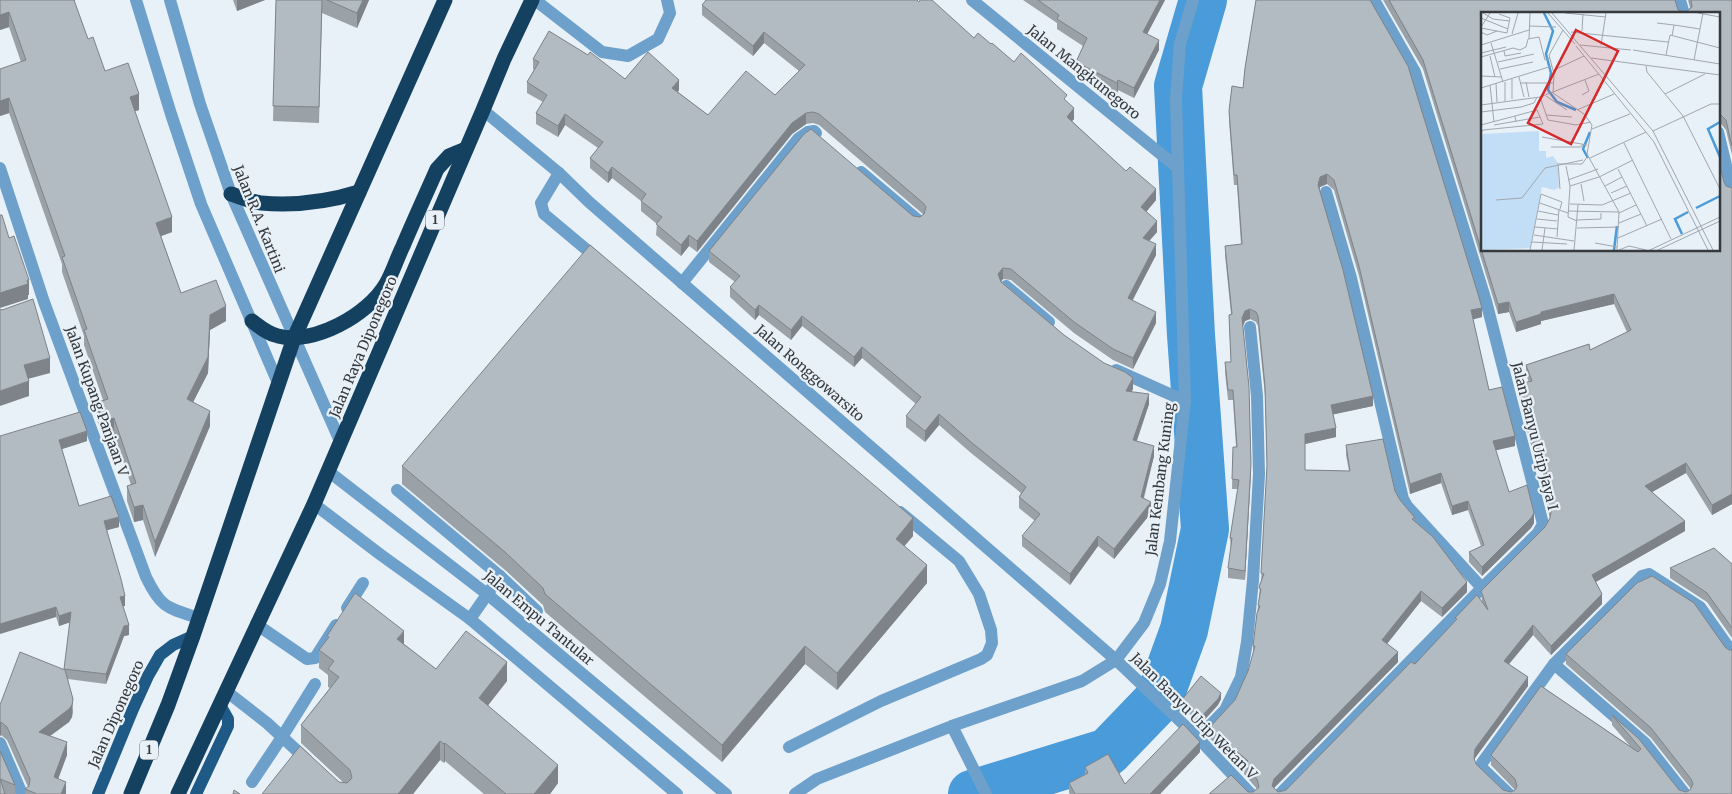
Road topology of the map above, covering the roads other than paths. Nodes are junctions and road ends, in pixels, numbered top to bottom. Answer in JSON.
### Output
{"nodes":[{"id":1,"x":136,"y":0,"type":"edge"},
{"id":2,"x":170,"y":0,"type":"edge"},
{"id":3,"x":445,"y":0,"type":"edge"},
{"id":4,"x":534,"y":0,"type":"edge"},
{"id":5,"x":667,"y":0,"type":"edge"},
{"id":6,"x":972,"y":0,"type":"edge"},
{"id":7,"x":1193,"y":0,"type":"edge"},
{"id":8,"x":1374,"y":0,"type":"edge"},
{"id":9,"x":484,"y":110,"type":"junction"},
{"id":10,"x":1720,"y":140,"type":"edge"},
{"id":11,"x":828,"y":144,"type":"edge"},
{"id":12,"x":466,"y":149,"type":"junction"},
{"id":13,"x":851,"y":163,"type":"edge"},
{"id":14,"x":0,"y":168,"type":"edge"},
{"id":15,"x":1178,"y":168,"type":"junction"},
{"id":16,"x":559,"y":173,"type":"junction"},
{"id":17,"x":1732,"y":190,"type":"edge"},
{"id":18,"x":359,"y":192,"type":"junction"},
{"id":19,"x":1326,"y":192,"type":"dead end"},
{"id":20,"x":231,"y":194,"type":"junction"},
{"id":21,"x":918,"y":220,"type":"edge"},
{"id":22,"x":612,"y":271,"type":"edge"},
{"id":23,"x":682,"y":283,"type":"junction"},
{"id":24,"x":1006,"y":286,"type":"edge"},
{"id":25,"x":252,"y":321,"type":"junction"},
{"id":26,"x":1250,"y":327,"type":"dead end"},
{"id":27,"x":1056,"y":328,"type":"edge"},
{"id":28,"x":294,"y":338,"type":"junction"},
{"id":29,"x":1109,"y":367,"type":"edge"},
{"id":30,"x":278,"y":383,"type":"junction"},
{"id":31,"x":1184,"y":401,"type":"junction"},
{"id":32,"x":340,"y":441,"type":"junction"},
{"id":33,"x":328,"y":471,"type":"junction"},
{"id":34,"x":397,"y":490,"type":"dead end"},
{"id":35,"x":314,"y":504,"type":"junction"},
{"id":36,"x":891,"y":504,"type":"edge"},
{"id":37,"x":500,"y":576,"type":"junction"},
{"id":38,"x":363,"y":583,"type":"dead end"},
{"id":39,"x":1482,"y":588,"type":"junction"},
{"id":40,"x":487,"y":594,"type":"junction"},
{"id":41,"x":537,"y":610,"type":"dead end"},
{"id":42,"x":199,"y":618,"type":"junction"},
{"id":43,"x":470,"y":619,"type":"junction"},
{"id":44,"x":256,"y":624,"type":"junction"},
{"id":45,"x":193,"y":636,"type":"junction"},
{"id":46,"x":1732,"y":652,"type":"edge"},
{"id":47,"x":1116,"y":660,"type":"junction"},
{"id":48,"x":1554,"y":664,"type":"junction"},
{"id":49,"x":315,"y":684,"type":"dead end"},
{"id":50,"x":223,"y":698,"type":"junction"},
{"id":51,"x":952,"y":726,"type":"junction"},
{"id":52,"x":282,"y":737,"type":"junction"},
{"id":53,"x":1198,"y":738,"type":"junction"},
{"id":54,"x":0,"y":743,"type":"edge"},
{"id":55,"x":789,"y":747,"type":"dead end"},
{"id":56,"x":317,"y":769,"type":"edge"},
{"id":57,"x":252,"y":782,"type":"dead end"},
{"id":58,"x":22,"y":794,"type":"edge"},
{"id":59,"x":98,"y":794,"type":"edge"},
{"id":60,"x":131,"y":794,"type":"edge"},
{"id":61,"x":178,"y":794,"type":"edge"},
{"id":62,"x":196,"y":794,"type":"edge"},
{"id":63,"x":677,"y":794,"type":"edge"},
{"id":64,"x":726,"y":794,"type":"edge"},
{"id":65,"x":794,"y":794,"type":"edge"},
{"id":66,"x":986,"y":794,"type":"edge"},
{"id":67,"x":1251,"y":794,"type":"edge"},
{"id":68,"x":1280,"y":794,"type":"edge"},
{"id":69,"x":1509,"y":794,"type":"edge"},
{"id":70,"x":1685,"y":794,"type":"edge"}],
"edges":[{"from":1,"to":25,"type":"street"},
{"from":2,"to":20,"type":"street","name":"Jalan R.A. Kartini"},
{"from":3,"to":18,"type":"highway","number":"1"},
{"from":4,"to":5,"type":"street"},
{"from":4,"to":9,"type":"highway","name":"Jalan Raya Diponegoro","number":"1"},
{"from":6,"to":15,"type":"street","name":"Jalan Mangkunegoro"},
{"from":7,"to":15,"type":"street","name":"Jalan Kembang Kuning"},
{"from":8,"to":39,"type":"street","name":"Jalan Banyu Urip Jaya I"},
{"from":9,"to":12,"type":"highway","name":"Jalan Raya Diponegoro","number":"1"},
{"from":9,"to":16,"type":"street","name":"Jalan Ronggowarsito"},
{"from":10,"to":17,"type":"street"},
{"from":11,"to":23,"type":"street"},
{"from":12,"to":28,"type":"highway"},
{"from":12,"to":32,"type":"highway","name":"Jalan Raya Diponegoro","number":"1"},
{"from":13,"to":21,"type":"street"},
{"from":14,"to":42,"type":"street","name":"Jalan Kupang Panjaan V"},
{"from":15,"to":31,"type":"street","name":"Jalan Kembang Kuning"},
{"from":16,"to":22,"type":"street"},
{"from":16,"to":23,"type":"street","name":"Jalan Ronggowarsito"},
{"from":18,"to":20,"type":"highway"},
{"from":18,"to":28,"type":"highway","number":"1"},
{"from":19,"to":39,"type":"street"},
{"from":20,"to":28,"type":"street","name":"Jalan R.A. Kartini"},
{"from":23,"to":47,"type":"street","name":"Jalan Ronggowarsito"},
{"from":24,"to":27,"type":"street"},
{"from":25,"to":28,"type":"highway"},
{"from":25,"to":30,"type":"street"},
{"from":26,"to":53,"type":"street"},
{"from":28,"to":30,"type":"highway","number":"1"},
{"from":28,"to":32,"type":"street","name":"Jalan R.A. Kartini"},
{"from":29,"to":31,"type":"street"},
{"from":30,"to":42,"type":"highway","number":"1"},
{"from":31,"to":47,"type":"street","name":"Jalan Kembang Kuning"},
{"from":32,"to":33,"type":"highway","name":"Jalan Raya Diponegoro","number":"1"},
{"from":33,"to":35,"type":"highway","name":"Jalan Raya Diponegoro","number":"1"},
{"from":33,"to":40,"type":"street","name":"Jalan Empu Tantular"},
{"from":34,"to":37,"type":"street"},
{"from":35,"to":43,"type":"street"},
{"from":35,"to":44,"type":"highway","name":"Jalan Raya Diponegoro","number":"1"},
{"from":36,"to":55,"type":"street"},
{"from":37,"to":40,"type":"street"},
{"from":37,"to":41,"type":"street"},
{"from":38,"to":44,"type":"street"},
{"from":39,"to":68,"type":"street","name":"Jalan Banyu Urip Jaya I"},
{"from":40,"to":43,"type":"street"},
{"from":40,"to":64,"type":"street","name":"Jalan Empu Tantular"},
{"from":42,"to":45,"type":"highway","number":"1"},
{"from":43,"to":63,"type":"street"},
{"from":44,"to":50,"type":"highway","name":"Jalan Raya Diponegoro","number":"1"},
{"from":45,"to":59,"type":"main road","name":"Jalan Diponegoro"},
{"from":45,"to":60,"type":"highway","number":"1"},
{"from":46,"to":48,"type":"street"},
{"from":47,"to":51,"type":"street","name":"Jalan Kembang Kuning"},
{"from":47,"to":53,"type":"street","name":"Jalan Banyu Urip Wetan V"},
{"from":48,"to":69,"type":"street"},
{"from":48,"to":70,"type":"street"},
{"from":49,"to":52,"type":"street"},
{"from":50,"to":52,"type":"street"},
{"from":50,"to":61,"type":"highway","number":"1"},
{"from":50,"to":62,"type":"main road"},
{"from":51,"to":65,"type":"street","name":"Jalan Kembang Kuning"},
{"from":51,"to":66,"type":"street"},
{"from":52,"to":56,"type":"street"},
{"from":52,"to":57,"type":"street"},
{"from":53,"to":67,"type":"street","name":"Jalan Banyu Urip Wetan V"},
{"from":54,"to":58,"type":"street"}]}
